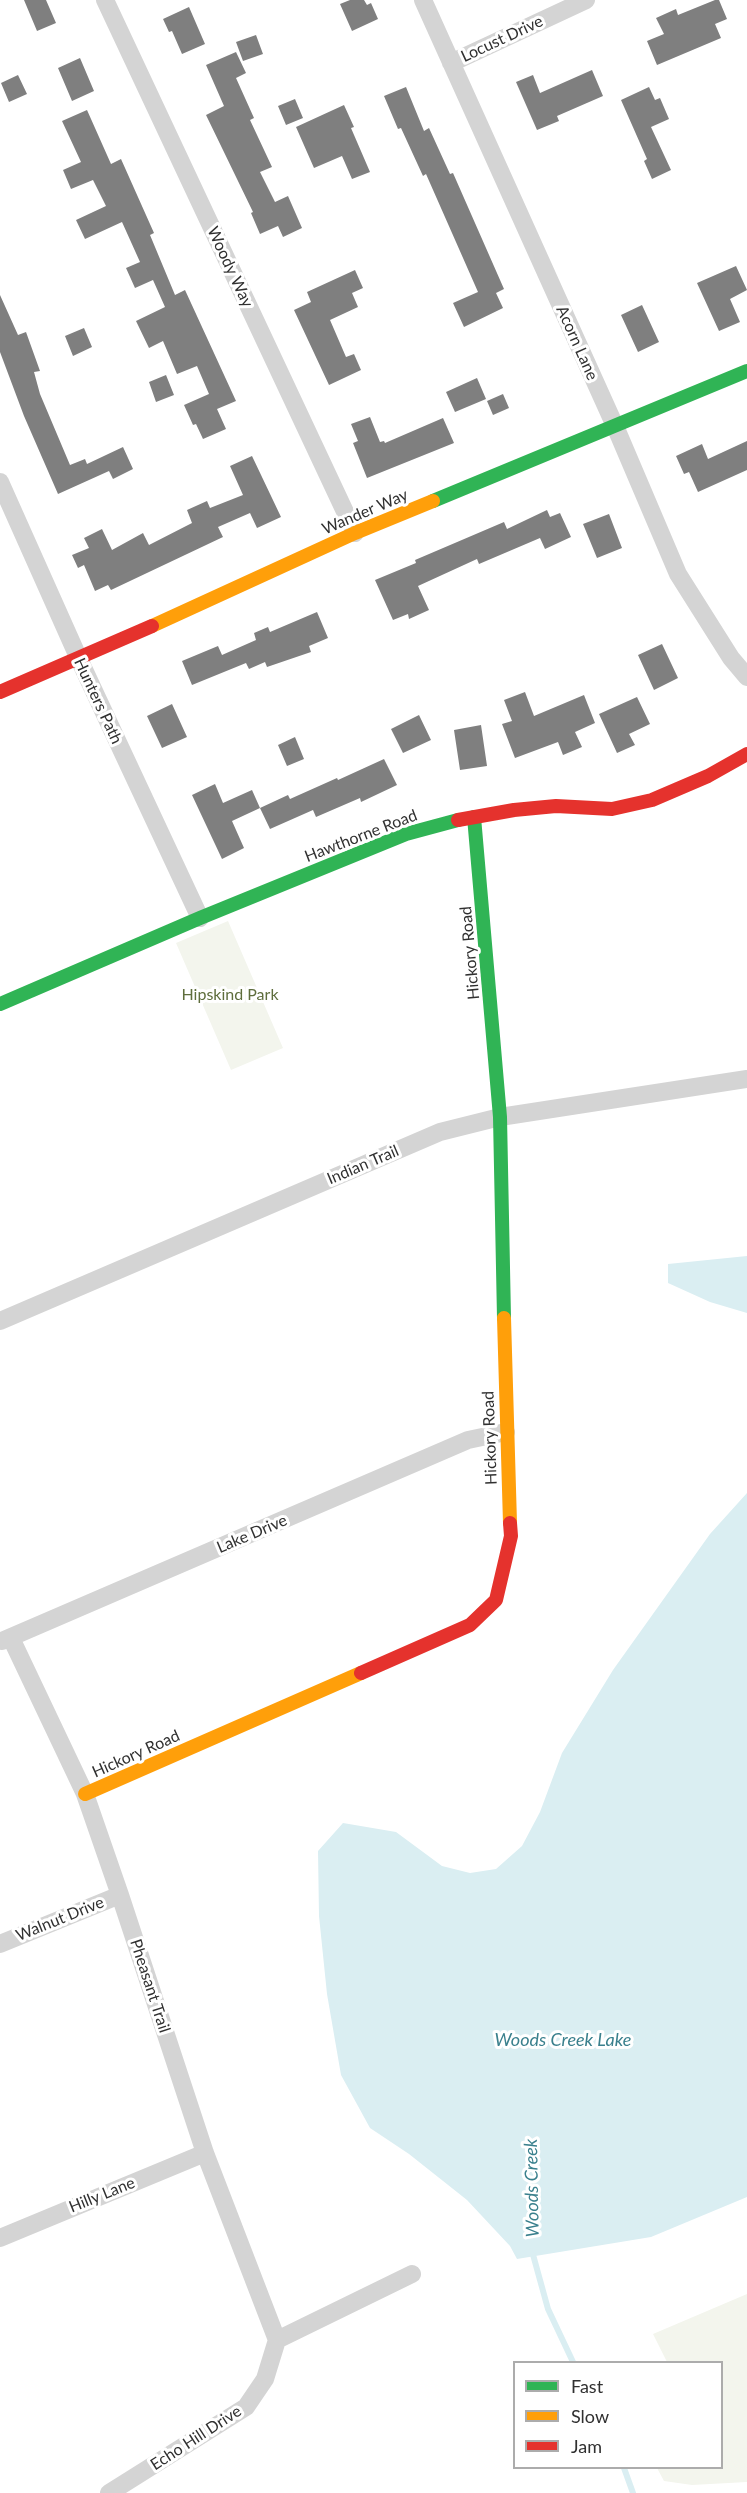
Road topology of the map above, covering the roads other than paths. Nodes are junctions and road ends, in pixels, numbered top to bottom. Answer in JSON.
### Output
{"nodes":[{"id":1,"x":105,"y":0,"type":"edge"},
{"id":2,"x":423,"y":0,"type":"edge"},
{"id":3,"x":586,"y":0,"type":"edge"},
{"id":4,"x":451,"y":63,"type":"junction"},
{"id":5,"x":747,"y":371,"type":"edge"},
{"id":6,"x":615,"y":426,"type":"junction"},
{"id":7,"x":0,"y":482,"type":"edge"},
{"id":8,"x":355,"y":533,"type":"junction"},
{"id":9,"x":79,"y":659,"type":"junction"},
{"id":10,"x":747,"y":677,"type":"edge"},
{"id":11,"x":0,"y":692,"type":"edge"},
{"id":12,"x":747,"y":754,"type":"edge"},
{"id":13,"x":474,"y":817,"type":"junction"},
{"id":14,"x":200,"y":918,"type":"junction"},
{"id":15,"x":0,"y":1004,"type":"edge"},
{"id":16,"x":747,"y":1079,"type":"edge"},
{"id":17,"x":500,"y":1117,"type":"junction"},
{"id":18,"x":0,"y":1321,"type":"edge"},
{"id":19,"x":506,"y":1432,"type":"junction"},
{"id":20,"x":5,"y":1640,"type":"edge"},
{"id":21,"x":85,"y":1794,"type":"junction"},
{"id":22,"x":120,"y":1894,"type":"junction"},
{"id":23,"x":0,"y":1944,"type":"edge"},
{"id":24,"x":205,"y":2153,"type":"junction"},
{"id":25,"x":0,"y":2238,"type":"edge"},
{"id":26,"x":412,"y":2274,"type":"dead end"},
{"id":27,"x":277,"y":2340,"type":"junction"},
{"id":28,"x":109,"y":2493,"type":"edge"}],
"edges":[{"from":1,"to":8,"type":"street","name":"Woody Way"},
{"from":2,"to":4,"type":"street","name":"Acorn Lane"},
{"from":3,"to":4,"type":"street","name":"Locust Drive"},
{"from":4,"to":6,"type":"street","name":"Acorn Lane"},
{"from":5,"to":6,"type":"street","name":"Wander Way"},
{"from":6,"to":8,"type":"street","name":"Wander Way"},
{"from":6,"to":10,"type":"street","name":"Acorn Lane"},
{"from":7,"to":9,"type":"street","name":"Hunters Path"},
{"from":8,"to":9,"type":"street","name":"Wander Way"},
{"from":9,"to":11,"type":"street","name":"Wander Way"},
{"from":9,"to":14,"type":"street","name":"Hunters Path"},
{"from":12,"to":13,"type":"street","name":"Hawthorne Road"},
{"from":13,"to":14,"type":"street","name":"Hawthorne Road"},
{"from":13,"to":17,"type":"street","name":"Hickory Road"},
{"from":14,"to":15,"type":"street","name":"Hawthorne Road"},
{"from":16,"to":17,"type":"street","name":"Indian Trail"},
{"from":17,"to":18,"type":"street","name":"Indian Trail"},
{"from":17,"to":19,"type":"street","name":"Hickory Road"},
{"from":19,"to":20,"type":"street","name":"Lake Drive"},
{"from":19,"to":21,"type":"street","name":"Hickory Road"},
{"from":20,"to":21,"type":"street","name":"Pheasant Trail"},
{"from":21,"to":22,"type":"street","name":"Pheasant Trail"},
{"from":22,"to":23,"type":"street","name":"Walnut Drive"},
{"from":22,"to":24,"type":"street","name":"Pheasant Trail"},
{"from":24,"to":25,"type":"street","name":"Hilly Lane"},
{"from":24,"to":27,"type":"street","name":"Pheasant Trail"},
{"from":26,"to":27,"type":"street"},
{"from":27,"to":28,"type":"street","name":"Echo Hill Drive"}]}
